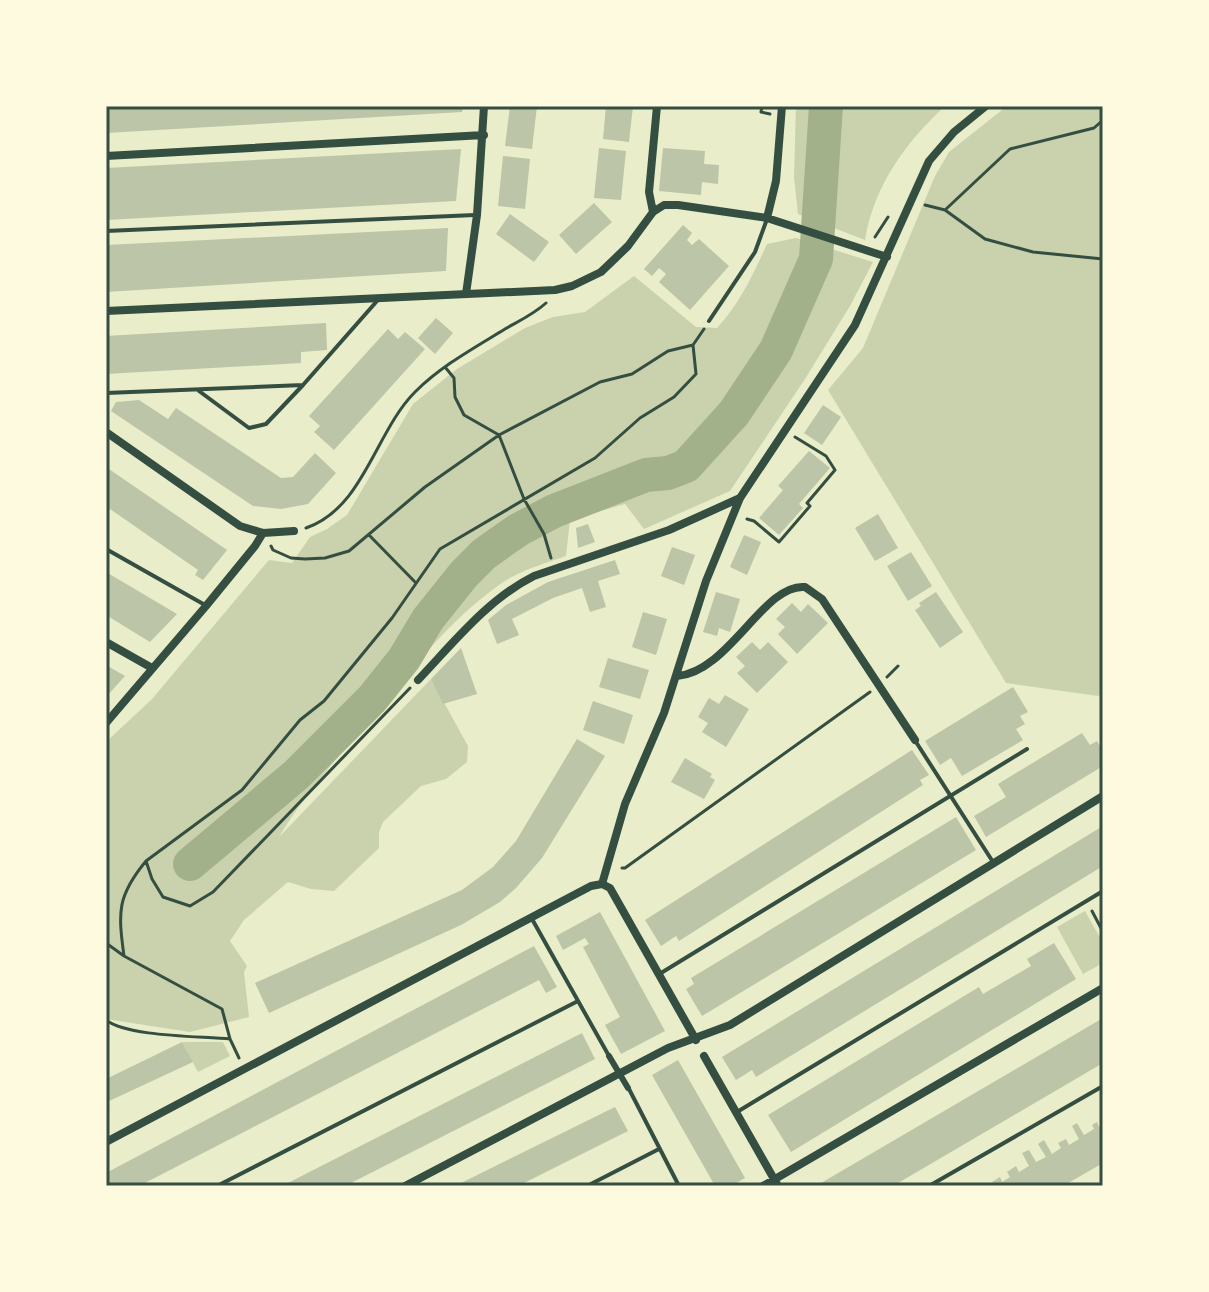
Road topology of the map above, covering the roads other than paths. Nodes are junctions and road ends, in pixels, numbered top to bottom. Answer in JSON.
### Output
{"nodes":[{"id":1,"x":484,"y":106,"type":"edge"},
{"id":2,"x":657,"y":106,"type":"edge"},
{"id":3,"x":782,"y":106,"type":"edge"},
{"id":4,"x":986,"y":106,"type":"edge"},
{"id":5,"x":484,"y":135,"type":"junction"},
{"id":6,"x":106,"y":156,"type":"edge"},
{"id":7,"x":653,"y":212,"type":"junction"},
{"id":8,"x":477,"y":215,"type":"junction"},
{"id":9,"x":767,"y":218,"type":"junction"},
{"id":10,"x":106,"y":231,"type":"edge"},
{"id":11,"x":887,"y":257,"type":"junction"},
{"id":12,"x":466,"y":294,"type":"junction"},
{"id":13,"x":380,"y":297,"type":"junction"},
{"id":14,"x":106,"y":311,"type":"edge"},
{"id":15,"x":709,"y":321,"type":"road end"},
{"id":16,"x":303,"y":385,"type":"junction"},
{"id":17,"x":197,"y":390,"type":"junction"},
{"id":18,"x":106,"y":393,"type":"edge"},
{"id":19,"x":106,"y":432,"type":"edge"},
{"id":20,"x":740,"y":498,"type":"junction"},
{"id":21,"x":294,"y":531,"type":"road end"},
{"id":22,"x":263,"y":533,"type":"junction"},
{"id":23,"x":106,"y":549,"type":"edge"},
{"id":24,"x":206,"y":606,"type":"junction"},
{"id":25,"x":106,"y":642,"type":"edge"},
{"id":26,"x":152,"y":668,"type":"junction"},
{"id":27,"x":677,"y":676,"type":"junction"},
{"id":28,"x":418,"y":680,"type":"road end"},
{"id":29,"x":106,"y":723,"type":"edge"},
{"id":30,"x":915,"y":740,"type":"joint"},
{"id":31,"x":1027,"y":749,"type":"dead end"},
{"id":32,"x":1103,"y":796,"type":"edge"},
{"id":33,"x":952,"y":797,"type":"junction"},
{"id":34,"x":995,"y":864,"type":"junction"},
{"id":35,"x":602,"y":884,"type":"junction"},
{"id":36,"x":1103,"y":891,"type":"edge"},
{"id":37,"x":532,"y":919,"type":"junction"},
{"id":38,"x":658,"y":974,"type":"junction"},
{"id":39,"x":1103,"y":988,"type":"edge"},
{"id":40,"x":578,"y":1001,"type":"junction"},
{"id":41,"x":696,"y":1040,"type":"junction"},
{"id":42,"x":609,"y":1056,"type":"joint"},
{"id":43,"x":704,"y":1056,"type":"joint"},
{"id":44,"x":620,"y":1074,"type":"junction"},
{"id":45,"x":1103,"y":1086,"type":"edge"},
{"id":46,"x":628,"y":1088,"type":"joint"},
{"id":47,"x":737,"y":1112,"type":"junction"},
{"id":48,"x":106,"y":1142,"type":"edge"},
{"id":49,"x":659,"y":1149,"type":"junction"},
{"id":50,"x":776,"y":1183,"type":"edge"},
{"id":51,"x":217,"y":1186,"type":"edge"},
{"id":52,"x":405,"y":1186,"type":"edge"},
{"id":53,"x":587,"y":1186,"type":"edge"},
{"id":54,"x":679,"y":1186,"type":"edge"},
{"id":55,"x":763,"y":1186,"type":"edge"},
{"id":56,"x":929,"y":1186,"type":"edge"}],
"edges":[{"from":1,"to":5,"type":"street"},
{"from":2,"to":7,"type":"street"},
{"from":3,"to":9,"type":"street"},
{"from":4,"to":11,"type":"street"},
{"from":5,"to":6,"type":"street"},
{"from":5,"to":8,"type":"street"},
{"from":7,"to":9,"type":"street"},
{"from":7,"to":12,"type":"street"},
{"from":8,"to":10,"type":"lane"},
{"from":8,"to":12,"type":"street"},
{"from":9,"to":11,"type":"street"},
{"from":9,"to":15,"type":"lane"},
{"from":11,"to":20,"type":"street"},
{"from":12,"to":13,"type":"street"},
{"from":13,"to":14,"type":"street"},
{"from":13,"to":16,"type":"lane"},
{"from":16,"to":17,"type":"lane"},
{"from":16,"to":17,"type":"lane"},
{"from":17,"to":18,"type":"lane"},
{"from":19,"to":22,"type":"street"},
{"from":20,"to":27,"type":"street"},
{"from":20,"to":28,"type":"street"},
{"from":21,"to":22,"type":"street"},
{"from":22,"to":24,"type":"street"},
{"from":23,"to":24,"type":"lane"},
{"from":24,"to":26,"type":"street"},
{"from":25,"to":26,"type":"street"},
{"from":26,"to":29,"type":"street"},
{"from":27,"to":30,"type":"street"},
{"from":27,"to":35,"type":"street"},
{"from":30,"to":33,"type":"lane"},
{"from":31,"to":33,"type":"lane"},
{"from":32,"to":34,"type":"street"},
{"from":33,"to":34,"type":"lane"},
{"from":33,"to":38,"type":"lane"},
{"from":34,"to":41,"type":"street"},
{"from":35,"to":37,"type":"street"},
{"from":35,"to":38,"type":"street"},
{"from":36,"to":47,"type":"lane"},
{"from":37,"to":40,"type":"lane"},
{"from":37,"to":48,"type":"street"},
{"from":38,"to":41,"type":"street"},
{"from":39,"to":50,"type":"street"},
{"from":40,"to":42,"type":"lane"},
{"from":40,"to":51,"type":"lane"},
{"from":41,"to":43,"type":"street"},
{"from":41,"to":44,"type":"street"},
{"from":42,"to":44,"type":"street"},
{"from":43,"to":47,"type":"street"},
{"from":44,"to":46,"type":"street"},
{"from":44,"to":52,"type":"street"},
{"from":45,"to":56,"type":"lane"},
{"from":46,"to":49,"type":"lane"},
{"from":47,"to":50,"type":"street"},
{"from":49,"to":53,"type":"lane"},
{"from":49,"to":54,"type":"lane"},
{"from":50,"to":55,"type":"street"}]}
